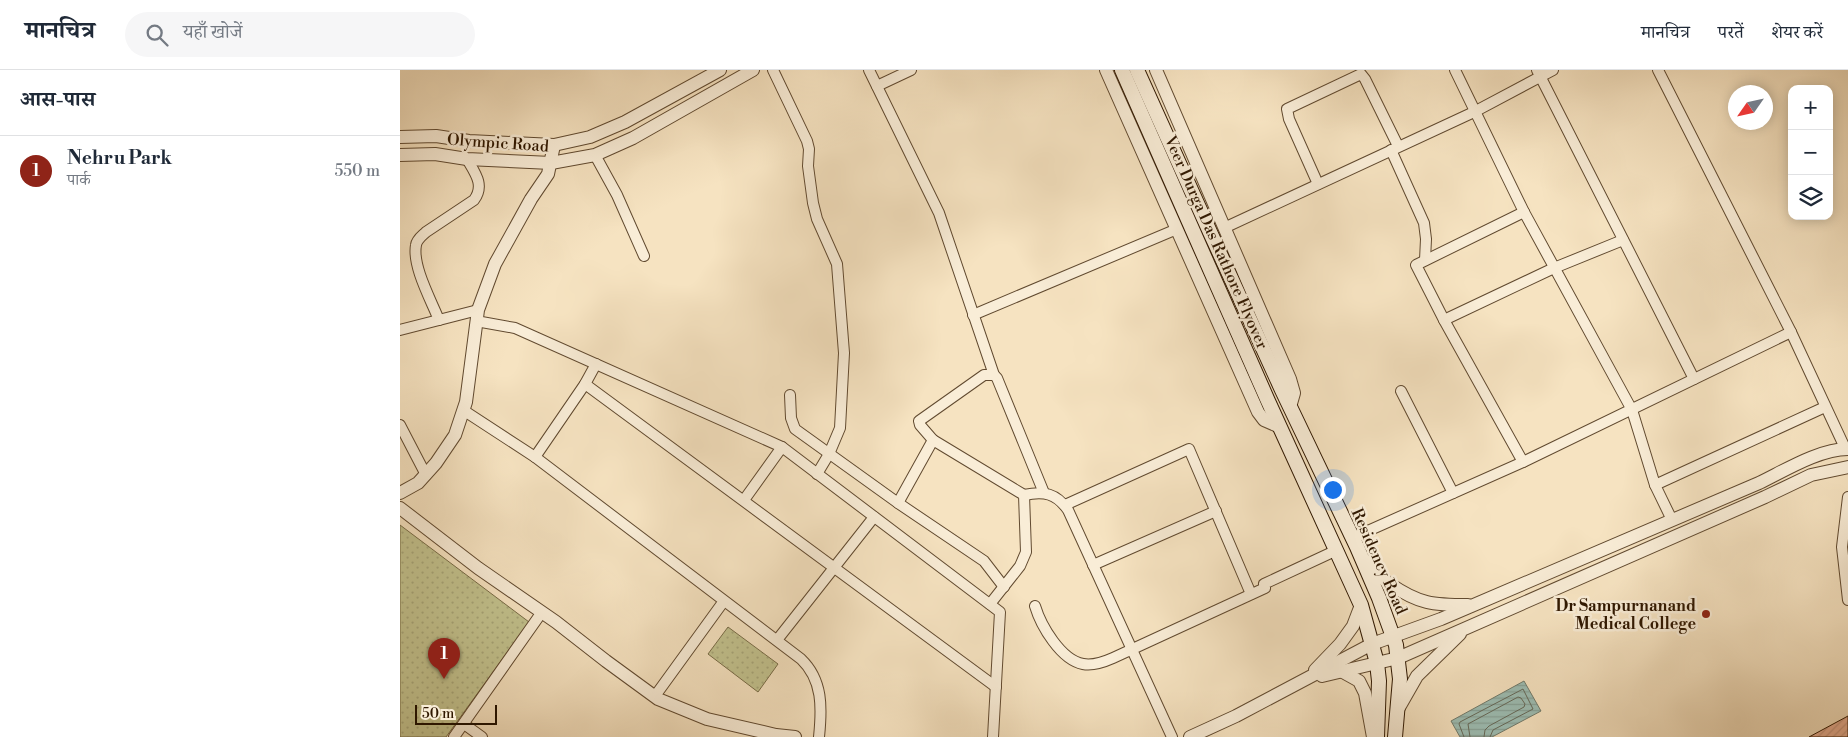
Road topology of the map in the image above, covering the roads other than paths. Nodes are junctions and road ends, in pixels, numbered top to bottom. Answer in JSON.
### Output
{"nodes":[{"id":1,"x":720,"y":70,"type":"edge"},
{"id":2,"x":753,"y":70,"type":"edge"},
{"id":3,"x":773,"y":70,"type":"edge"},
{"id":4,"x":869,"y":70,"type":"edge"},
{"id":5,"x":911,"y":70,"type":"edge"},
{"id":6,"x":1106,"y":70,"type":"edge"},
{"id":7,"x":1122,"y":70,"type":"edge"},
{"id":8,"x":1137,"y":70,"type":"edge"},
{"id":9,"x":1156,"y":70,"type":"edge"},
{"id":10,"x":1455,"y":70,"type":"edge"},
{"id":11,"x":1553,"y":70,"type":"edge"},
{"id":12,"x":1658,"y":70,"type":"edge"},
{"id":13,"x":1538,"y":73,"type":"edge"},
{"id":14,"x":877,"y":86,"type":"junction"},
{"id":15,"x":1474,"y":112,"type":"junction"},
{"id":16,"x":400,"y":137,"type":"edge"},
{"id":17,"x":554,"y":145,"type":"junction"},
{"id":18,"x":1395,"y":148,"type":"junction"},
{"id":19,"x":400,"y":155,"type":"edge"},
{"id":20,"x":595,"y":155,"type":"junction"},
{"id":21,"x":468,"y":159,"type":"junction"},
{"id":22,"x":551,"y":163,"type":"junction"},
{"id":23,"x":1318,"y":184,"type":"junction"},
{"id":24,"x":1524,"y":212,"type":"junction"},
{"id":25,"x":1224,"y":228,"type":"junction"},
{"id":26,"x":1177,"y":229,"type":"junction"},
{"id":27,"x":1623,"y":240,"type":"junction"},
{"id":28,"x":644,"y":256,"type":"dead end"},
{"id":29,"x":1425,"y":260,"type":"junction"},
{"id":30,"x":1554,"y":268,"type":"junction"},
{"id":31,"x":477,"y":315,"type":"junction"},
{"id":32,"x":973,"y":315,"type":"junction"},
{"id":33,"x":439,"y":320,"type":"junction"},
{"id":34,"x":1444,"y":320,"type":"junction"},
{"id":35,"x":400,"y":330,"type":"edge"},
{"id":36,"x":1790,"y":332,"type":"junction"},
{"id":37,"x":596,"y":364,"type":"junction"},
{"id":38,"x":994,"y":375,"type":"junction"},
{"id":39,"x":1694,"y":379,"type":"junction"},
{"id":40,"x":585,"y":384,"type":"junction"},
{"id":41,"x":1401,"y":390,"type":"dead end"},
{"id":42,"x":790,"y":395,"type":"dead end"},
{"id":43,"x":1290,"y":407,"type":"junction"},
{"id":44,"x":1825,"y":407,"type":"junction"},
{"id":45,"x":463,"y":410,"type":"junction"},
{"id":46,"x":1632,"y":410,"type":"junction"},
{"id":47,"x":400,"y":425,"type":"edge"},
{"id":48,"x":1280,"y":427,"type":"junction"},
{"id":49,"x":933,"y":440,"type":"junction"},
{"id":50,"x":782,"y":447,"type":"junction"},
{"id":51,"x":1846,"y":448,"type":"edge"},
{"id":52,"x":829,"y":454,"type":"junction"},
{"id":53,"x":535,"y":457,"type":"junction"},
{"id":54,"x":1523,"y":462,"type":"junction"},
{"id":55,"x":1848,"y":467,"type":"edge"},
{"id":56,"x":818,"y":474,"type":"junction"},
{"id":57,"x":426,"y":475,"type":"junction"},
{"id":58,"x":1655,"y":485,"type":"junction"},
{"id":59,"x":400,"y":493,"type":"edge"},
{"id":60,"x":1044,"y":493,"type":"junction"},
{"id":61,"x":1453,"y":494,"type":"junction"},
{"id":62,"x":1024,"y":495,"type":"junction"},
{"id":63,"x":1848,"y":497,"type":"edge"},
{"id":64,"x":744,"y":500,"type":"junction"},
{"id":65,"x":898,"y":503,"type":"junction"},
{"id":66,"x":1064,"y":505,"type":"junction"},
{"id":67,"x":400,"y":508,"type":"edge"},
{"id":68,"x":1216,"y":511,"type":"junction"},
{"id":69,"x":874,"y":517,"type":"junction"},
{"id":70,"x":1672,"y":520,"type":"junction"},
{"id":71,"x":1355,"y":543,"type":"junction"},
{"id":72,"x":1337,"y":550,"type":"junction"},
{"id":73,"x":1093,"y":565,"type":"junction"},
{"id":74,"x":835,"y":568,"type":"junction"},
{"id":75,"x":1004,"y":587,"type":"junction"},
{"id":76,"x":1251,"y":594,"type":"junction"},
{"id":77,"x":1848,"y":600,"type":"edge"},
{"id":78,"x":990,"y":604,"type":"junction"},
{"id":79,"x":721,"y":605,"type":"dead end"},
{"id":80,"x":1361,"y":605,"type":"junction"},
{"id":81,"x":1475,"y":605,"type":"junction"},
{"id":82,"x":1035,"y":606,"type":"dead end"},
{"id":83,"x":542,"y":612,"type":"junction"},
{"id":84,"x":1470,"y":626,"type":"junction"},
{"id":85,"x":1393,"y":635,"type":"junction"},
{"id":86,"x":777,"y":640,"type":"junction"},
{"id":87,"x":1372,"y":644,"type":"junction"},
{"id":88,"x":1132,"y":650,"type":"junction"},
{"id":89,"x":1398,"y":658,"type":"junction"},
{"id":90,"x":1378,"y":663,"type":"junction"},
{"id":91,"x":1341,"y":671,"type":"junction"},
{"id":92,"x":1306,"y":679,"type":"junction"},
{"id":93,"x":996,"y":687,"type":"junction"},
{"id":94,"x":655,"y":696,"type":"junction"},
{"id":95,"x":1396,"y":714,"type":"junction"},
{"id":96,"x":464,"y":724,"type":"junction"},
{"id":97,"x":454,"y":737,"type":"edge"},
{"id":98,"x":482,"y":737,"type":"edge"},
{"id":99,"x":795,"y":737,"type":"edge"},
{"id":100,"x":819,"y":737,"type":"edge"},
{"id":101,"x":993,"y":737,"type":"edge"},
{"id":102,"x":1172,"y":737,"type":"edge"},
{"id":103,"x":1190,"y":737,"type":"edge"},
{"id":104,"x":1375,"y":737,"type":"edge"},
{"id":105,"x":1395,"y":737,"type":"edge"}],
"edges":[{"from":1,"to":17,"type":"street","name":"Olympic Road"},
{"from":2,"to":20,"type":"street","name":"Olympic Road"},
{"from":3,"to":52,"type":"street"},
{"from":4,"to":14,"type":"street"},
{"from":5,"to":14,"type":"street"},
{"from":6,"to":26,"type":"street"},
{"from":7,"to":48,"type":"main road","name":"Veer Durga Das Rathore Flyover"},
{"from":8,"to":43,"type":"main road","name":"Veer Durga Das Rathore Flyover"},
{"from":9,"to":25,"type":"street"},
{"from":10,"to":15,"type":"street"},
{"from":11,"to":13,"type":"street"},
{"from":12,"to":36,"type":"street"},
{"from":13,"to":15,"type":"street"},
{"from":13,"to":27,"type":"street"},
{"from":14,"to":32,"type":"street"},
{"from":15,"to":18,"type":"street"},
{"from":15,"to":24,"type":"street"},
{"from":16,"to":17,"type":"street","name":"Olympic Road"},
{"from":17,"to":22,"type":"street"},
{"from":18,"to":23,"type":"street"},
{"from":18,"to":23,"type":"street"},
{"from":18,"to":29,"type":"street"},
{"from":19,"to":21,"type":"street","name":"Olympic Road"},
{"from":20,"to":22,"type":"street","name":"Olympic Road"},
{"from":20,"to":28,"type":"street"},
{"from":21,"to":22,"type":"street","name":"Olympic Road"},
{"from":21,"to":33,"type":"street"},
{"from":22,"to":31,"type":"street"},
{"from":23,"to":25,"type":"street"},
{"from":24,"to":29,"type":"street"},
{"from":24,"to":30,"type":"street"},
{"from":25,"to":43,"type":"street"},
{"from":26,"to":32,"type":"street"},
{"from":26,"to":48,"type":"street"},
{"from":27,"to":30,"type":"street"},
{"from":27,"to":39,"type":"street"},
{"from":29,"to":34,"type":"street"},
{"from":30,"to":34,"type":"street"},
{"from":30,"to":46,"type":"street"},
{"from":31,"to":33,"type":"street"},
{"from":31,"to":37,"type":"street"},
{"from":31,"to":45,"type":"street"},
{"from":32,"to":38,"type":"street"},
{"from":33,"to":35,"type":"street"},
{"from":34,"to":54,"type":"street"},
{"from":36,"to":39,"type":"street"},
{"from":36,"to":44,"type":"street"},
{"from":37,"to":40,"type":"street"},
{"from":37,"to":50,"type":"street"},
{"from":38,"to":49,"type":"street"},
{"from":38,"to":60,"type":"street"},
{"from":39,"to":46,"type":"street"},
{"from":40,"to":53,"type":"street"},
{"from":40,"to":64,"type":"street"},
{"from":41,"to":61,"type":"street"},
{"from":42,"to":52,"type":"street"},
{"from":43,"to":71,"type":"main road","name":"Residency Road"},
{"from":44,"to":51,"type":"street"},
{"from":44,"to":58,"type":"street"},
{"from":45,"to":53,"type":"street"},
{"from":45,"to":57,"type":"street"},
{"from":46,"to":54,"type":"street"},
{"from":46,"to":58,"type":"street"},
{"from":47,"to":57,"type":"street"},
{"from":48,"to":72,"type":"main road"},
{"from":49,"to":62,"type":"street"},
{"from":49,"to":65,"type":"street"},
{"from":50,"to":56,"type":"street"},
{"from":50,"to":64,"type":"street"},
{"from":51,"to":70,"type":"street"},
{"from":52,"to":56,"type":"street"},
{"from":52,"to":65,"type":"street"},
{"from":53,"to":86,"type":"street"},
{"from":54,"to":61,"type":"street"},
{"from":55,"to":84,"type":"street"},
{"from":56,"to":69,"type":"street"},
{"from":57,"to":59,"type":"street"},
{"from":58,"to":70,"type":"street"},
{"from":60,"to":62,"type":"street"},
{"from":60,"to":66,"type":"street"},
{"from":61,"to":71,"type":"street"},
{"from":62,"to":75,"type":"street"},
{"from":63,"to":77,"type":"street"},
{"from":64,"to":74,"type":"street"},
{"from":65,"to":75,"type":"street"},
{"from":66,"to":68,"type":"street"},
{"from":66,"to":73,"type":"street"},
{"from":67,"to":83,"type":"street"},
{"from":68,"to":73,"type":"street"},
{"from":68,"to":76,"type":"street"},
{"from":69,"to":74,"type":"street"},
{"from":69,"to":78,"type":"street"},
{"from":70,"to":81,"type":"street"},
{"from":71,"to":81,"type":"street"},
{"from":71,"to":85,"type":"main road","name":"Residency Road"},
{"from":72,"to":76,"type":"street"},
{"from":72,"to":80,"type":"main road"},
{"from":73,"to":88,"type":"street"},
{"from":74,"to":86,"type":"street"},
{"from":74,"to":93,"type":"street"},
{"from":75,"to":78,"type":"street"},
{"from":76,"to":88,"type":"street"},
{"from":78,"to":93,"type":"street"},
{"from":79,"to":94,"type":"street"},
{"from":80,"to":87,"type":"main road"},
{"from":80,"to":92,"type":"street"},
{"from":81,"to":85,"type":"street"},
{"from":82,"to":88,"type":"street"},
{"from":83,"to":94,"type":"street"},
{"from":83,"to":96,"type":"street"},
{"from":84,"to":89,"type":"street"},
{"from":84,"to":95,"type":"street"},
{"from":85,"to":87,"type":"street"},
{"from":85,"to":89,"type":"main road","name":"Residency Road"},
{"from":86,"to":100,"type":"street"},
{"from":87,"to":90,"type":"main road"},
{"from":87,"to":92,"type":"street"},
{"from":88,"to":102,"type":"street"},
{"from":89,"to":90,"type":"street"},
{"from":89,"to":95,"type":"main road","name":"Residency Road"},
{"from":90,"to":91,"type":"street"},
{"from":90,"to":104,"type":"main road"},
{"from":91,"to":92,"type":"street"},
{"from":91,"to":104,"type":"street"},
{"from":92,"to":103,"type":"street"},
{"from":93,"to":101,"type":"street"},
{"from":94,"to":99,"type":"street"},
{"from":95,"to":105,"type":"main road","name":"Residency Road"},
{"from":96,"to":97,"type":"street"},
{"from":96,"to":98,"type":"street"}]}
